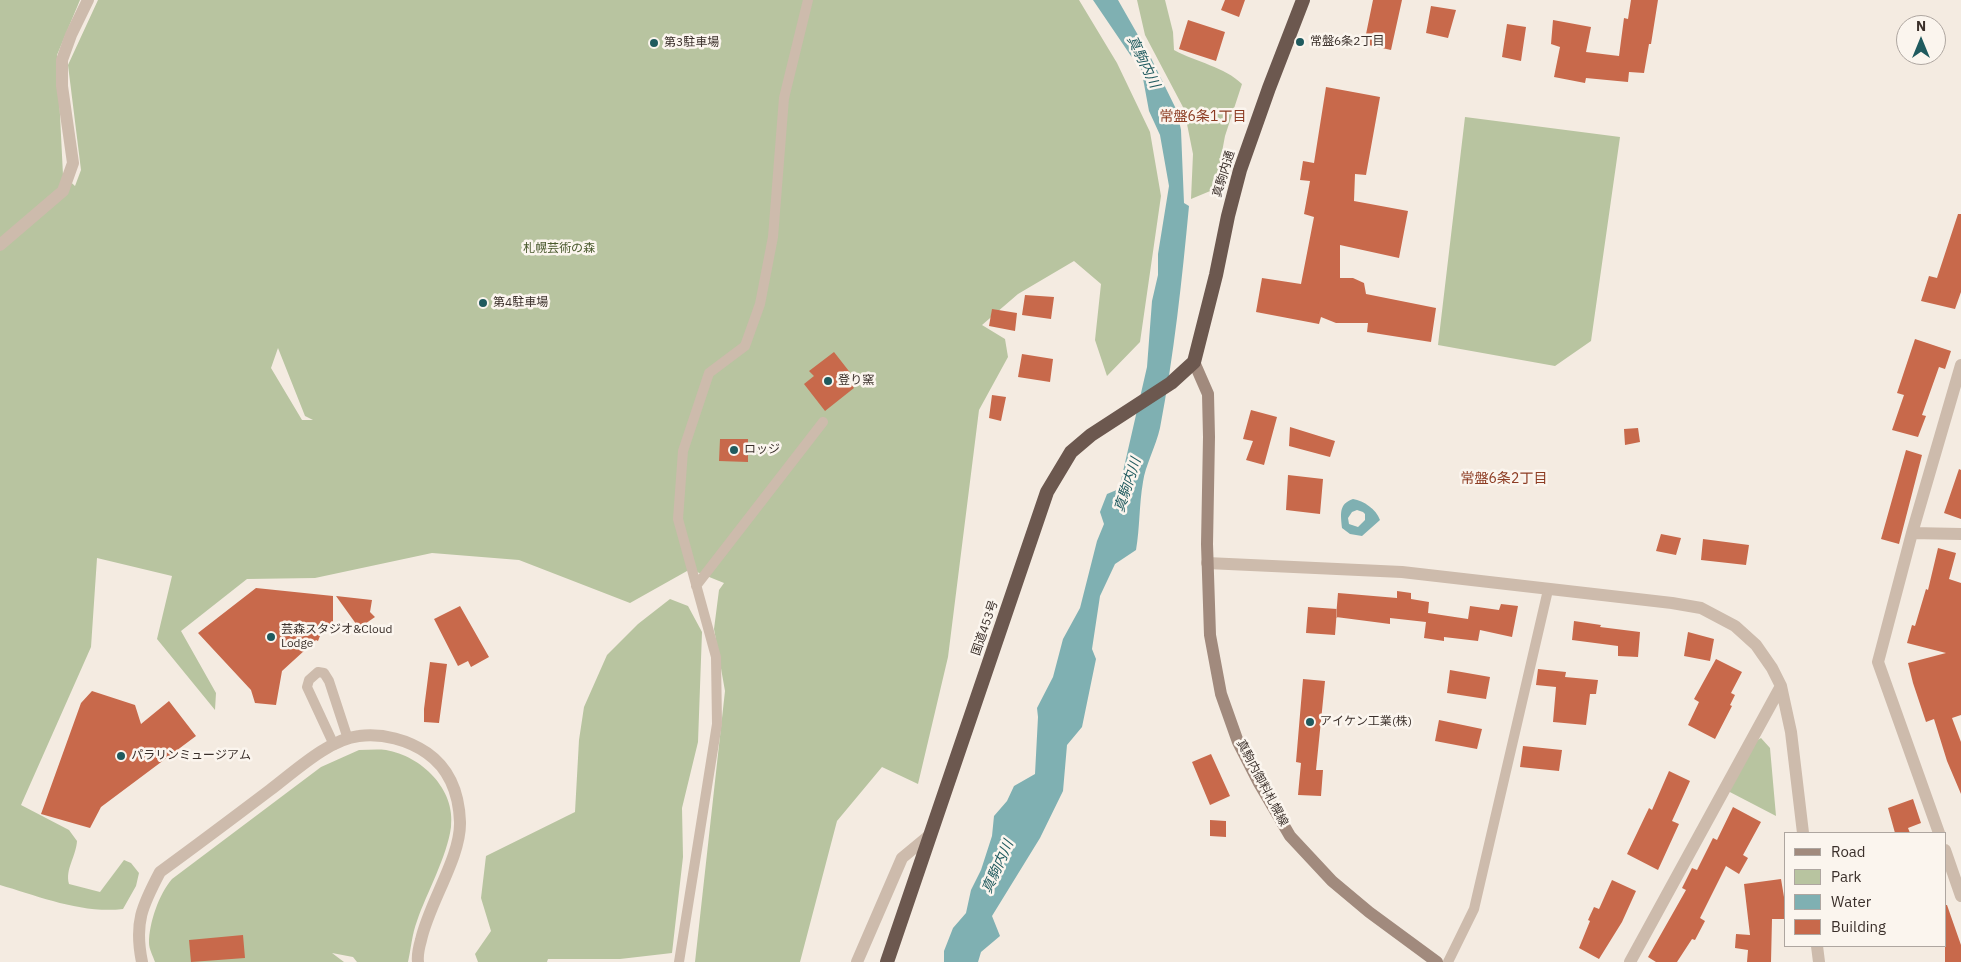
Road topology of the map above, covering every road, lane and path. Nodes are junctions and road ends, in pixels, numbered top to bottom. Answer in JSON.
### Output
{"nodes":[{"id":1,"x":88,"y":0,"type":"edge"},
{"id":2,"x":808,"y":0,"type":"edge"},
{"id":3,"x":1303,"y":0,"type":"edge"},
{"id":4,"x":0,"y":245,"type":"edge"},
{"id":5,"x":1194,"y":362,"type":"junction"},
{"id":6,"x":1961,"y":365,"type":"edge"},
{"id":7,"x":823,"y":422,"type":"dead end"},
{"id":8,"x":1912,"y":533,"type":"junction"},
{"id":9,"x":1961,"y":534,"type":"edge"},
{"id":10,"x":1207,"y":563,"type":"junction"},
{"id":11,"x":696,"y":586,"type":"junction"},
{"id":12,"x":1548,"y":590,"type":"junction"},
{"id":13,"x":1781,"y":686,"type":"junction"},
{"id":14,"x":348,"y":739,"type":"junction"},
{"id":15,"x":334,"y":745,"type":"junction"},
{"id":16,"x":1803,"y":832,"type":"edge"},
{"id":17,"x":1939,"y":832,"type":"edge"},
{"id":18,"x":931,"y":834,"type":"junction"},
{"id":19,"x":1946,"y":853,"type":"edge"},
{"id":20,"x":1961,"y":896,"type":"edge"},
{"id":21,"x":1817,"y":947,"type":"edge"},
{"id":22,"x":142,"y":962,"type":"edge"},
{"id":23,"x":418,"y":962,"type":"edge"},
{"id":24,"x":678,"y":962,"type":"edge"},
{"id":25,"x":857,"y":962,"type":"edge"},
{"id":26,"x":887,"y":962,"type":"edge"},
{"id":27,"x":1437,"y":962,"type":"edge"},
{"id":28,"x":1448,"y":962,"type":"edge"},
{"id":29,"x":1630,"y":962,"type":"edge"},
{"id":30,"x":1819,"y":962,"type":"edge"}],
"edges":[{"from":1,"to":4,"type":"street"},
{"from":2,"to":11,"type":"lane"},
{"from":3,"to":5,"type":"highway","name":"真駒内通"},
{"from":5,"to":10,"type":"main road","name":"真駒内御料札幌線"},
{"from":5,"to":18,"type":"highway","name":"国道453号"},
{"from":6,"to":8,"type":"street"},
{"from":7,"to":11,"type":"lane"},
{"from":8,"to":9,"type":"street"},
{"from":8,"to":17,"type":"street"},
{"from":10,"to":12,"type":"street"},
{"from":10,"to":27,"type":"main road","name":"真駒内御料札幌線"},
{"from":11,"to":24,"type":"lane"},
{"from":12,"to":13,"type":"street"},
{"from":12,"to":28,"type":"lane"},
{"from":13,"to":16,"type":"street"},
{"from":13,"to":29,"type":"street"},
{"from":14,"to":15,"type":"street"},
{"from":14,"to":15,"type":"lane"},
{"from":14,"to":23,"type":"street"},
{"from":15,"to":22,"type":"street"},
{"from":18,"to":25,"type":"street"},
{"from":18,"to":26,"type":"highway","name":"国道453号"},
{"from":19,"to":20,"type":"street"},
{"from":21,"to":30,"type":"street"}]}
